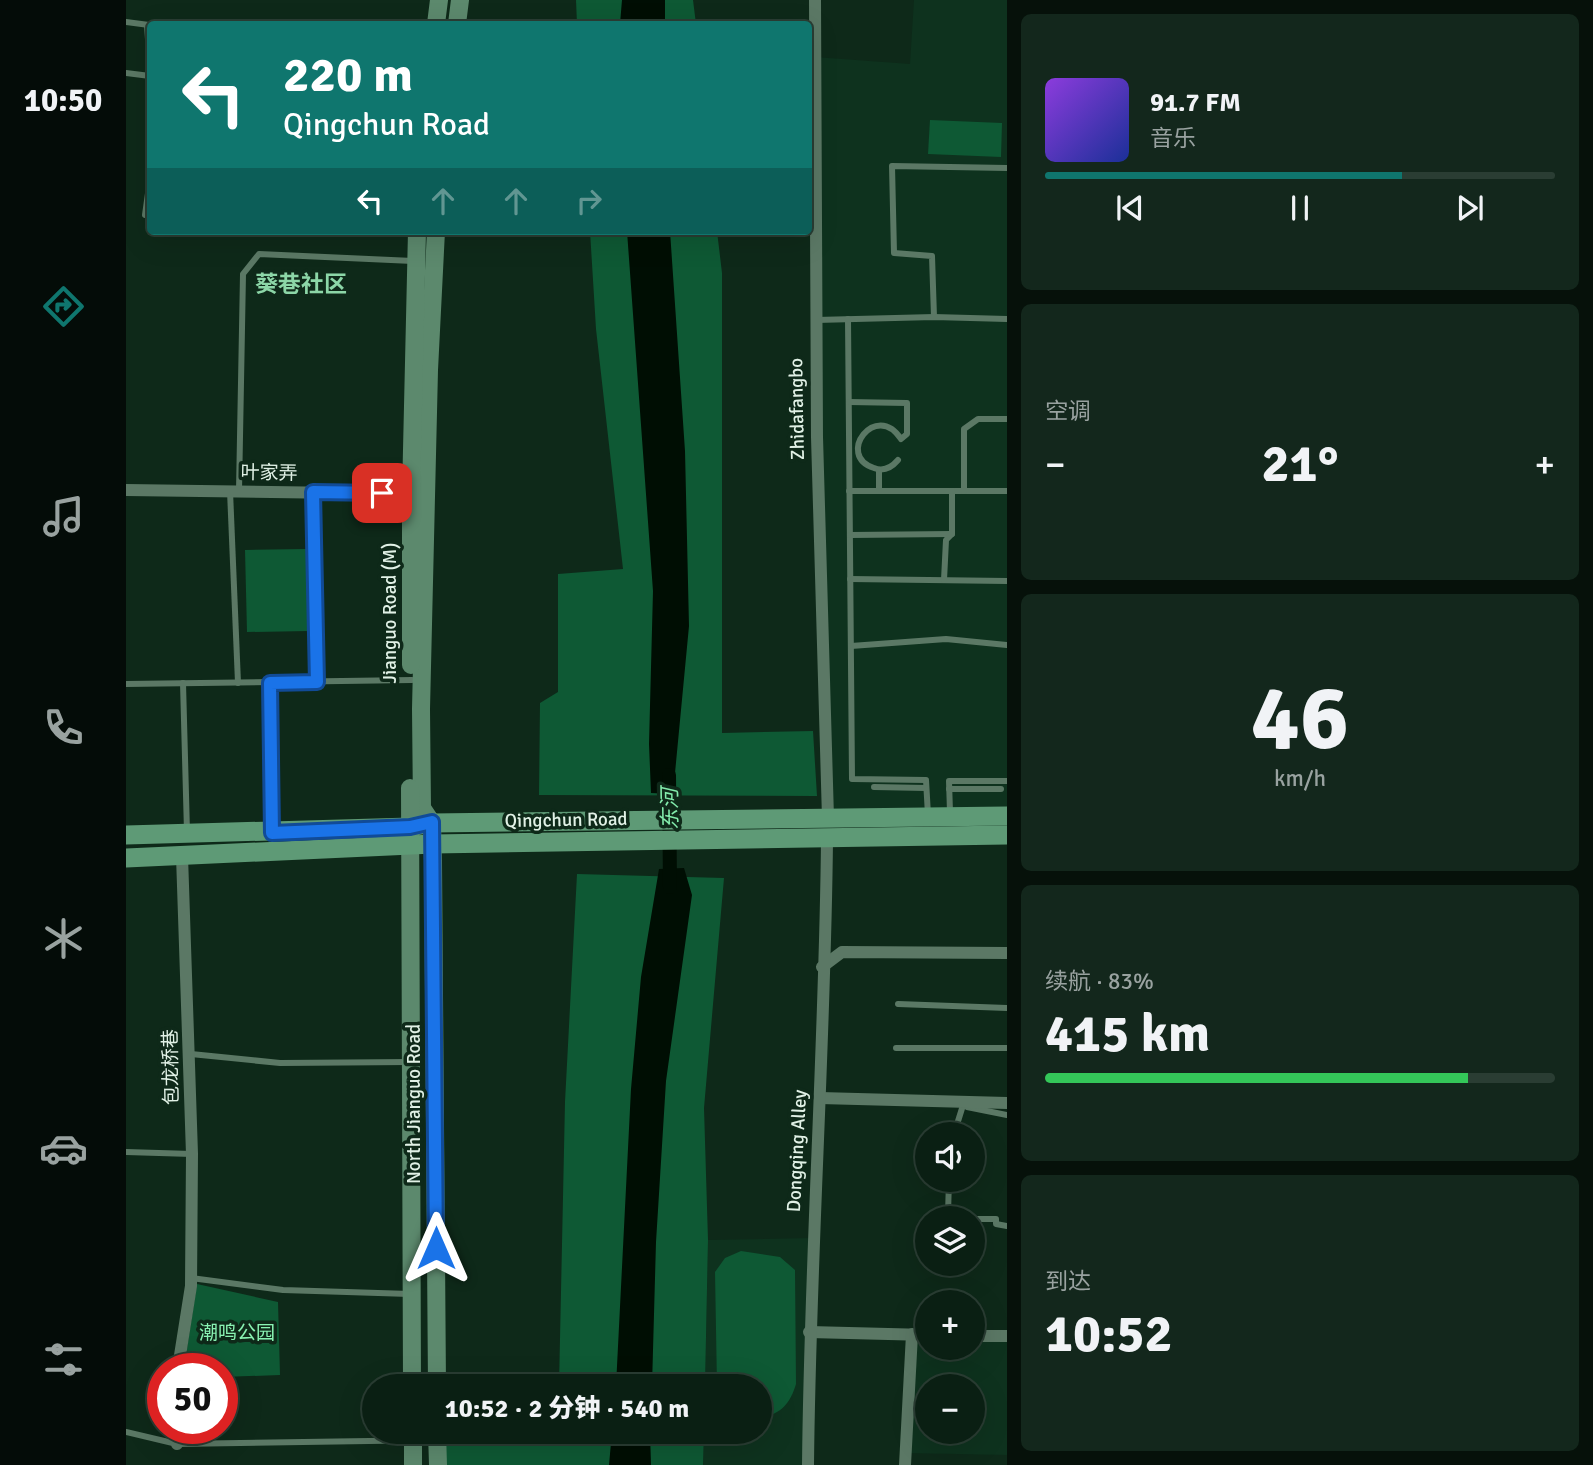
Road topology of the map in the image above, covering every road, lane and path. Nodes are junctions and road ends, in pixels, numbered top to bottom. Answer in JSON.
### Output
{"nodes":[{"id":1,"x":439,"y":0,"type":"edge"},
{"id":2,"x":460,"y":0,"type":"edge"},
{"id":3,"x":815,"y":0,"type":"edge"},
{"id":4,"x":436,"y":21,"type":"edge"},
{"id":5,"x":457,"y":21,"type":"edge"},
{"id":6,"x":126,"y":22,"type":"edge"},
{"id":7,"x":147,"y":25,"type":"edge"},
{"id":8,"x":126,"y":73,"type":"edge"},
{"id":9,"x":147,"y":76,"type":"edge"},
{"id":10,"x":1007,"y":168,"type":"edge"},
{"id":11,"x":147,"y":201,"type":"edge"},
{"id":12,"x":145,"y":215,"type":"dead end"},
{"id":13,"x":417,"y":235,"type":"edge"},
{"id":14,"x":436,"y":235,"type":"edge"},
{"id":15,"x":416,"y":261,"type":"junction"},
{"id":16,"x":934,"y":317,"type":"junction"},
{"id":17,"x":848,"y":319,"type":"junction"},
{"id":18,"x":1007,"y":319,"type":"edge"},
{"id":19,"x":816,"y":320,"type":"junction"},
{"id":20,"x":849,"y":402,"type":"junction"},
{"id":21,"x":1007,"y":419,"type":"edge"},
{"id":22,"x":858,"y":451,"type":"junction"},
{"id":23,"x":849,"y":452,"type":"junction"},
{"id":24,"x":898,"y":460,"type":"dead end"},
{"id":25,"x":878,"y":470,"type":"junction"},
{"id":26,"x":1006,"y":488,"type":"edge"},
{"id":27,"x":126,"y":490,"type":"edge"},
{"id":28,"x":234,"y":491,"type":"junction"},
{"id":29,"x":849,"y":491,"type":"junction"},
{"id":30,"x":879,"y":491,"type":"junction"},
{"id":31,"x":952,"y":491,"type":"junction"},
{"id":32,"x":964,"y":491,"type":"junction"},
{"id":33,"x":313,"y":492,"type":"junction"},
{"id":34,"x":411,"y":494,"type":"junction"},
{"id":35,"x":952,"y":534,"type":"junction"},
{"id":36,"x":850,"y":535,"type":"junction"},
{"id":37,"x":850,"y":579,"type":"junction"},
{"id":38,"x":944,"y":580,"type":"junction"},
{"id":39,"x":1007,"y":581,"type":"edge"},
{"id":40,"x":1007,"y":645,"type":"edge"},
{"id":41,"x":851,"y":646,"type":"junction"},
{"id":42,"x":412,"y":680,"type":"junction"},
{"id":43,"x":317,"y":682,"type":"junction"},
{"id":44,"x":238,"y":683,"type":"junction"},
{"id":45,"x":270,"y":683,"type":"junction"},
{"id":46,"x":126,"y":684,"type":"edge"},
{"id":47,"x":183,"y":684,"type":"junction"},
{"id":48,"x":1007,"y":781,"type":"edge"},
{"id":49,"x":874,"y":787,"type":"dead end"},
{"id":50,"x":926,"y":788,"type":"junction"},
{"id":51,"x":949,"y":789,"type":"junction"},
{"id":52,"x":1001,"y":789,"type":"dead end"},
{"id":53,"x":1007,"y":817,"type":"edge"},
{"id":54,"x":828,"y":818,"type":"junction"},
{"id":55,"x":928,"y":818,"type":"junction"},
{"id":56,"x":951,"y":818,"type":"junction"},
{"id":57,"x":432,"y":822,"type":"junction"},
{"id":58,"x":272,"y":833,"type":"junction"},
{"id":59,"x":187,"y":834,"type":"junction"},
{"id":60,"x":126,"y":835,"type":"edge"},
{"id":61,"x":1007,"y":835,"type":"edge"},
{"id":62,"x":410,"y":836,"type":"junction"},
{"id":63,"x":827,"y":840,"type":"junction"},
{"id":64,"x":433,"y":844,"type":"junction"},
{"id":65,"x":182,"y":856,"type":"junction"},
{"id":66,"x":126,"y":858,"type":"edge"},
{"id":67,"x":1007,"y":953,"type":"edge"},
{"id":68,"x":822,"y":967,"type":"junction"},
{"id":69,"x":898,"y":1004,"type":"dead end"},
{"id":70,"x":1007,"y":1008,"type":"edge"},
{"id":71,"x":896,"y":1048,"type":"dead end"},
{"id":72,"x":1007,"y":1048,"type":"edge"},
{"id":73,"x":191,"y":1054,"type":"junction"},
{"id":74,"x":411,"y":1062,"type":"junction"},
{"id":75,"x":820,"y":1098,"type":"junction"},
{"id":76,"x":1007,"y":1103,"type":"edge"},
{"id":77,"x":963,"y":1104,"type":"junction"},
{"id":78,"x":1007,"y":1115,"type":"edge"},
{"id":79,"x":958,"y":1122,"type":"edge"},
{"id":80,"x":126,"y":1152,"type":"edge"},
{"id":81,"x":192,"y":1154,"type":"junction"},
{"id":82,"x":985,"y":1219,"type":"edge"},
{"id":83,"x":1007,"y":1226,"type":"edge"},
{"id":84,"x":191,"y":1278,"type":"junction"},
{"id":85,"x":412,"y":1294,"type":"junction"},
{"id":86,"x":809,"y":1332,"type":"junction"},
{"id":87,"x":912,"y":1334,"type":"junction"},
{"id":88,"x":915,"y":1334,"type":"edge"},
{"id":89,"x":985,"y":1336,"type":"edge"},
{"id":90,"x":1007,"y":1336,"type":"edge"},
{"id":91,"x":180,"y":1353,"type":"edge"},
{"id":92,"x":412,"y":1374,"type":"edge"},
{"id":93,"x":437,"y":1374,"type":"edge"},
{"id":94,"x":126,"y":1432,"type":"edge"},
{"id":95,"x":147,"y":1437,"type":"edge"},
{"id":96,"x":362,"y":1437,"type":"edge"},
{"id":97,"x":238,"y":1442,"type":"edge"},
{"id":98,"x":413,"y":1444,"type":"edge"},
{"id":99,"x":437,"y":1444,"type":"edge"},
{"id":100,"x":413,"y":1465,"type":"edge"},
{"id":101,"x":438,"y":1465,"type":"edge"},
{"id":102,"x":808,"y":1465,"type":"edge"},
{"id":103,"x":905,"y":1465,"type":"edge"}],
"edges":[{"from":1,"to":4,"type":"main road"},
{"from":2,"to":5,"type":"main road"},
{"from":3,"to":19,"type":"street","name":"Zhidafangbo"},
{"from":6,"to":7,"type":"lane"},
{"from":8,"to":9,"type":"lane"},
{"from":10,"to":16,"type":"lane"},
{"from":11,"to":12,"type":"lane"},
{"from":13,"to":15,"type":"main road","name":"Jianguo Road (M)"},
{"from":14,"to":57,"type":"main road","name":"Jianguo Road (M)"},
{"from":15,"to":28,"type":"lane"},
{"from":15,"to":34,"type":"main road","name":"Jianguo Road (M)"},
{"from":16,"to":17,"type":"lane"},
{"from":16,"to":18,"type":"lane"},
{"from":17,"to":19,"type":"lane"},
{"from":17,"to":20,"type":"lane"},
{"from":19,"to":54,"type":"street","name":"Zhidafangbo"},
{"from":20,"to":22,"type":"lane"},
{"from":20,"to":23,"type":"lane"},
{"from":21,"to":32,"type":"lane"},
{"from":22,"to":23,"type":"lane"},
{"from":22,"to":25,"type":"lane"},
{"from":23,"to":29,"type":"lane"},
{"from":24,"to":25,"type":"lane"},
{"from":25,"to":30,"type":"lane"},
{"from":26,"to":32,"type":"lane"},
{"from":27,"to":28,"type":"street","name":"叶家弄"},
{"from":28,"to":33,"type":"street","name":"叶家弄"},
{"from":28,"to":44,"type":"lane"},
{"from":29,"to":30,"type":"lane"},
{"from":29,"to":36,"type":"lane"},
{"from":30,"to":31,"type":"lane"},
{"from":31,"to":32,"type":"lane"},
{"from":31,"to":35,"type":"lane"},
{"from":33,"to":34,"type":"street","name":"叶家弄"},
{"from":33,"to":43,"type":"lane"},
{"from":34,"to":42,"type":"main road","name":"Jianguo Road (M)"},
{"from":35,"to":36,"type":"lane"},
{"from":35,"to":38,"type":"lane"},
{"from":36,"to":37,"type":"lane"},
{"from":37,"to":38,"type":"lane"},
{"from":37,"to":41,"type":"lane"},
{"from":38,"to":39,"type":"lane"},
{"from":40,"to":41,"type":"lane"},
{"from":41,"to":50,"type":"lane"},
{"from":42,"to":43,"type":"lane"},
{"from":42,"to":62,"type":"main road","name":"Jianguo Road (M)"},
{"from":43,"to":45,"type":"lane"},
{"from":44,"to":45,"type":"lane"},
{"from":44,"to":47,"type":"lane"},
{"from":45,"to":58,"type":"lane"},
{"from":46,"to":47,"type":"lane"},
{"from":47,"to":59,"type":"lane"},
{"from":48,"to":51,"type":"lane"},
{"from":49,"to":50,"type":"lane"},
{"from":50,"to":55,"type":"lane"},
{"from":51,"to":52,"type":"lane"},
{"from":51,"to":56,"type":"lane"},
{"from":53,"to":56,"type":"main road","name":"Qingchun Road"},
{"from":54,"to":55,"type":"main road","name":"Qingchun Road"},
{"from":54,"to":57,"type":"main road","name":"Qingchun Road"},
{"from":55,"to":56,"type":"main road","name":"Qingchun Road"},
{"from":57,"to":62,"type":"main road","name":"Qingchun Road"},
{"from":57,"to":64,"type":"main road","name":"North Jianguo Road"},
{"from":58,"to":59,"type":"main road","name":"Qingchun Road"},
{"from":58,"to":62,"type":"main road","name":"Qingchun Road"},
{"from":59,"to":60,"type":"main road","name":"Qingchun Road"},
{"from":61,"to":63,"type":"main road","name":"Qingchun Road"},
{"from":62,"to":64,"type":"main road","name":"Qingchun Road"},
{"from":62,"to":65,"type":"main road","name":"Qingchun Road"},
{"from":62,"to":74,"type":"main road","name":"North Jianguo Road"},
{"from":63,"to":64,"type":"main road","name":"Qingchun Road"},
{"from":63,"to":68,"type":"street","name":"Dongqing Alley"},
{"from":64,"to":93,"type":"main road","name":"North Jianguo Road"},
{"from":65,"to":66,"type":"main road","name":"Qingchun Road"},
{"from":65,"to":73,"type":"street","name":"包龙桥巷"},
{"from":67,"to":68,"type":"street"},
{"from":68,"to":75,"type":"street","name":"Dongqing Alley"},
{"from":69,"to":70,"type":"lane"},
{"from":71,"to":72,"type":"lane"},
{"from":73,"to":74,"type":"lane"},
{"from":73,"to":81,"type":"street","name":"包龙桥巷"},
{"from":74,"to":85,"type":"main road","name":"North Jianguo Road"},
{"from":75,"to":77,"type":"street"},
{"from":75,"to":86,"type":"street","name":"Dongqing Alley"},
{"from":76,"to":77,"type":"street"},
{"from":77,"to":78,"type":"lane"},
{"from":77,"to":79,"type":"lane"},
{"from":80,"to":81,"type":"lane"},
{"from":81,"to":84,"type":"street","name":"包龙桥巷"},
{"from":82,"to":83,"type":"lane"},
{"from":84,"to":85,"type":"lane"},
{"from":84,"to":91,"type":"street","name":"包龙桥巷"},
{"from":85,"to":92,"type":"main road","name":"North Jianguo Road"},
{"from":86,"to":87,"type":"street"},
{"from":86,"to":102,"type":"street","name":"Dongqing Alley"},
{"from":87,"to":88,"type":"street"},
{"from":87,"to":103,"type":"street"},
{"from":89,"to":90,"type":"street"},
{"from":94,"to":95,"type":"lane"},
{"from":96,"to":97,"type":"lane"},
{"from":98,"to":100,"type":"main road"},
{"from":99,"to":101,"type":"main road"}]}
